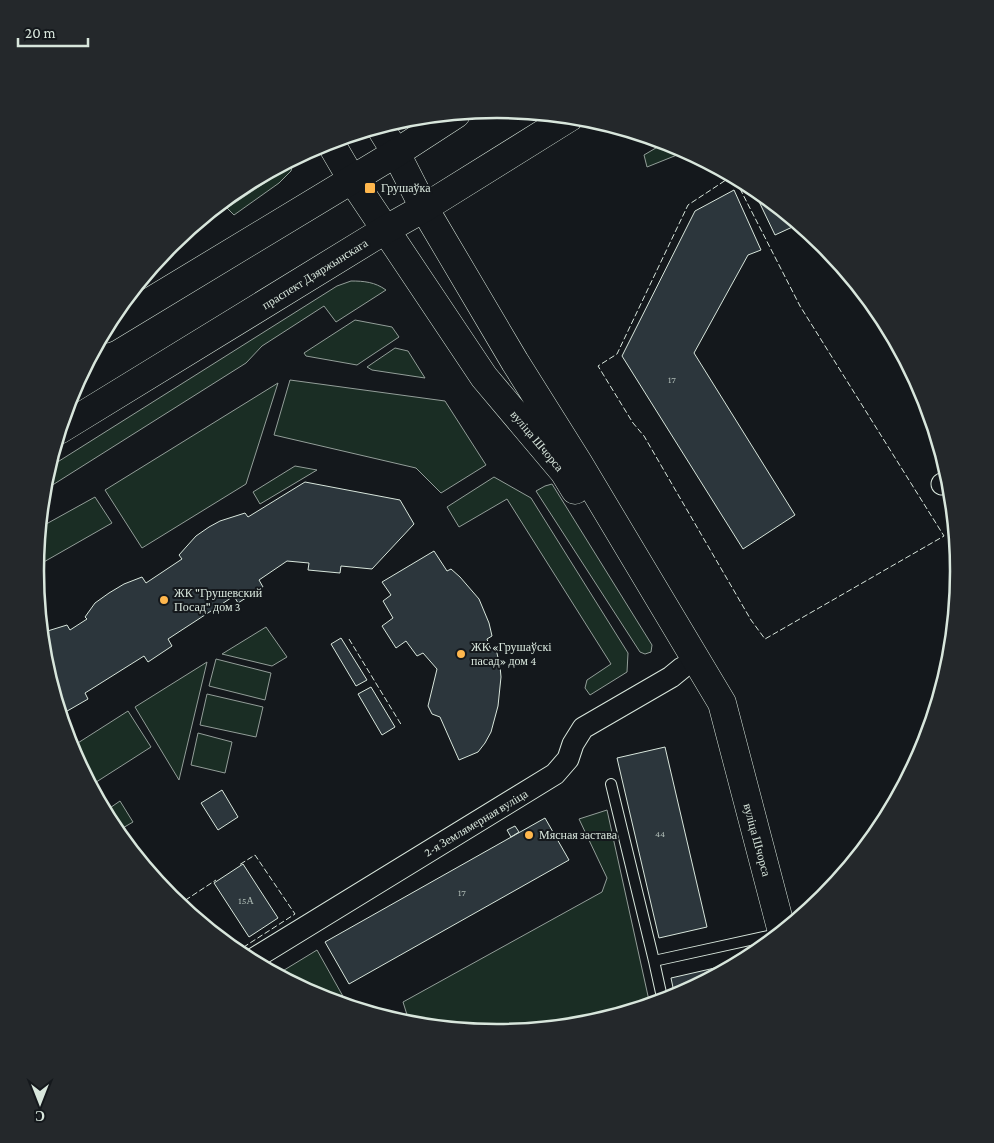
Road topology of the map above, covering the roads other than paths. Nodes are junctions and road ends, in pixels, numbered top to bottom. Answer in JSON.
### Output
{"nodes":[{"id":1,"x":445,"y":121,"type":"edge"},
{"id":2,"x":561,"y":123,"type":"edge"},
{"id":3,"x":384,"y":133,"type":"edge"},
{"id":4,"x":334,"y":149,"type":"edge"},
{"id":5,"x":396,"y":153,"type":"junction"},
{"id":6,"x":351,"y":178,"type":"junction"},
{"id":7,"x":424,"y":208,"type":"junction"},
{"id":8,"x":385,"y":230,"type":"junction"},
{"id":9,"x":120,"y":320,"type":"edge"},
{"id":10,"x":68,"y":425,"type":"edge"},
{"id":11,"x":682,"y":668,"type":"junction"},
{"id":12,"x":733,"y":747,"type":"junction"},
{"id":13,"x":611,"y":784,"type":"dead end"},
{"id":14,"x":780,"y":925,"type":"edge"},
{"id":15,"x":767,"y":935,"type":"edge"},
{"id":16,"x":261,"y":958,"type":"edge"},
{"id":17,"x":654,"y":961,"type":"junction"},
{"id":18,"x":661,"y":994,"type":"edge"}],
"edges":[{"from":1,"to":5,"type":"street"},
{"from":2,"to":7,"type":"street","name":"праспект Дзяржынскага"},
{"from":3,"to":5,"type":"street","name":"вуліца Шчорса"},
{"from":4,"to":6,"type":"street","name":"вуліца Шчорса"},
{"from":5,"to":6,"type":"street"},
{"from":5,"to":7,"type":"street","name":"вуліца Шчорса"},
{"from":6,"to":8,"type":"street","name":"вуліца Шчорса"},
{"from":6,"to":9,"type":"street"},
{"from":7,"to":8,"type":"street","name":"праспект Дзяржынскага"},
{"from":7,"to":12,"type":"street","name":"вуліца Шчорса"},
{"from":8,"to":10,"type":"street","name":"праспект Дзяржынскага"},
{"from":8,"to":11,"type":"street","name":"вуліца Шчорса"},
{"from":11,"to":12,"type":"street","name":"вуліца Шчорса"},
{"from":11,"to":16,"type":"street","name":"2-я Землямерная вуліца"},
{"from":12,"to":14,"type":"street","name":"вуліца Шчорса"},
{"from":13,"to":17,"type":"lane"},
{"from":15,"to":17,"type":"lane"},
{"from":17,"to":18,"type":"lane"}]}
